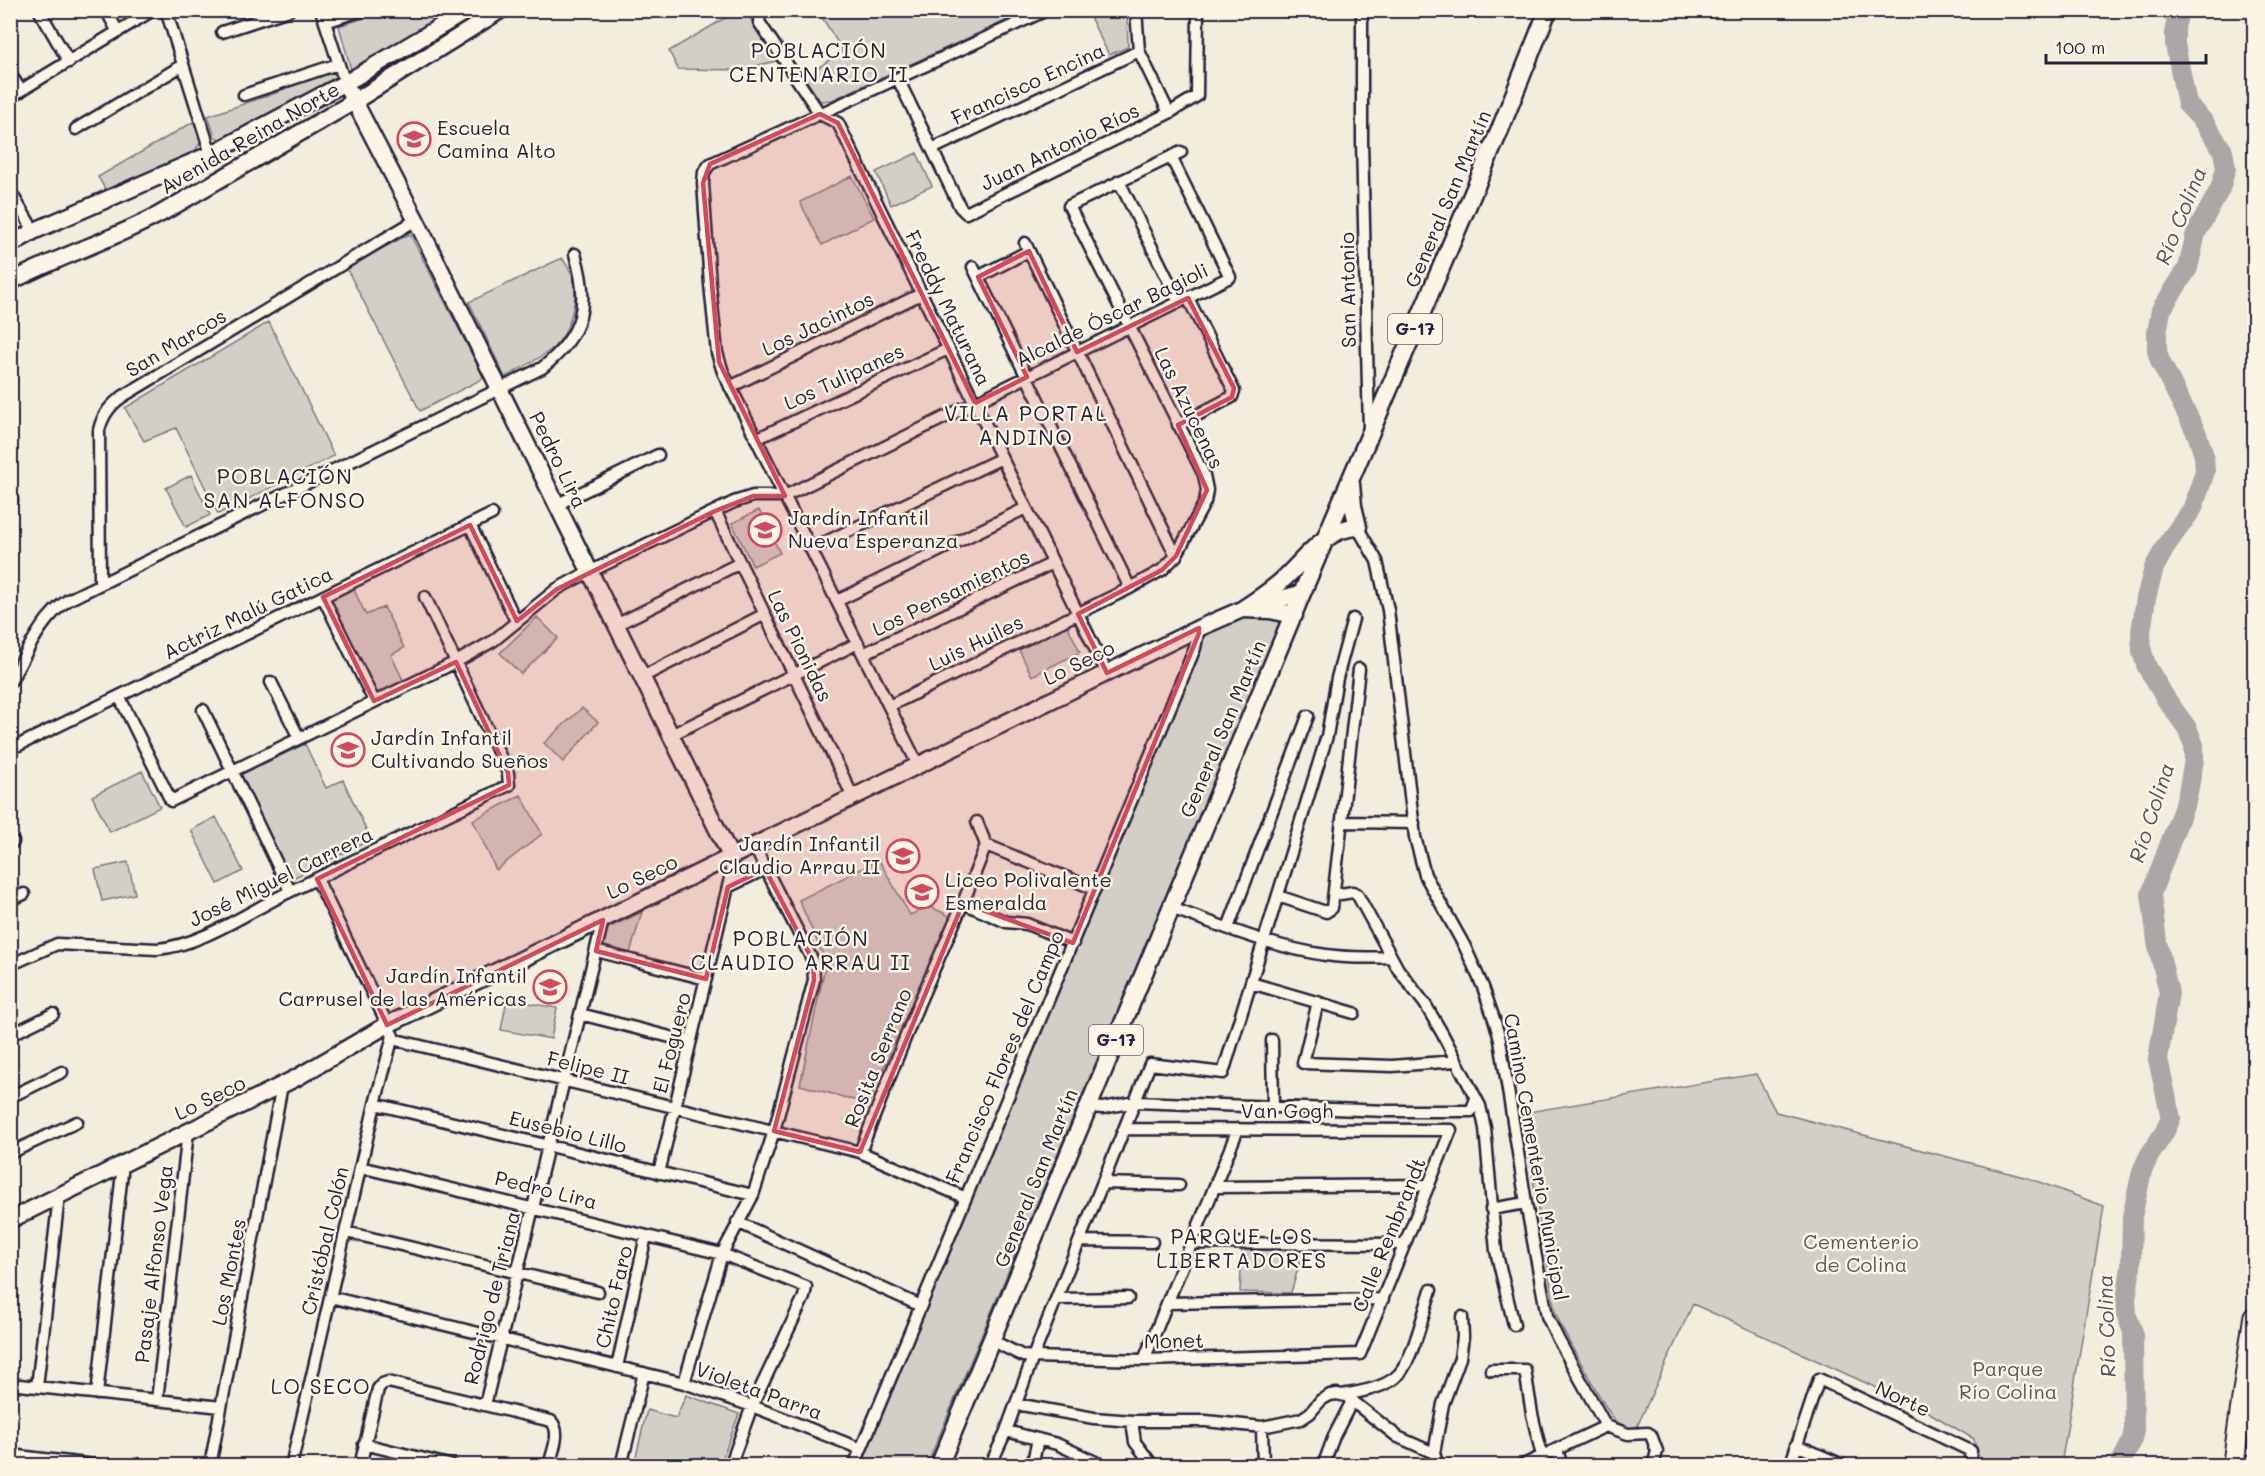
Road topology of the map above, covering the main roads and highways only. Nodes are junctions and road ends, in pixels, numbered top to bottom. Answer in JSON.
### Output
{"nodes":[{"id":1,"x":1548,"y":10,"type":"edge"},
{"id":2,"x":1351,"y":483,"type":"junction"},
{"id":3,"x":1326,"y":539,"type":"junction"},
{"id":4,"x":1294,"y":615,"type":"junction"},
{"id":5,"x":2254,"y":1318,"type":"edge"},
{"id":6,"x":939,"y":1466,"type":"edge"},
{"id":7,"x":2233,"y":1466,"type":"edge"}],
"edges":[{"from":1,"to":2,"type":"main road","name":"General San Martín","number":"G-17"},
{"from":2,"to":3,"type":"main road","name":"General San Martín","number":"G-17"},
{"from":2,"to":3,"type":"main road"},
{"from":3,"to":4,"type":"main road","name":"General San Martín","number":"G-17"},
{"from":3,"to":4,"type":"main road"},
{"from":4,"to":6,"type":"main road","name":"General San Martín","number":"G-17"},
{"from":5,"to":7,"type":"highway"}]}
